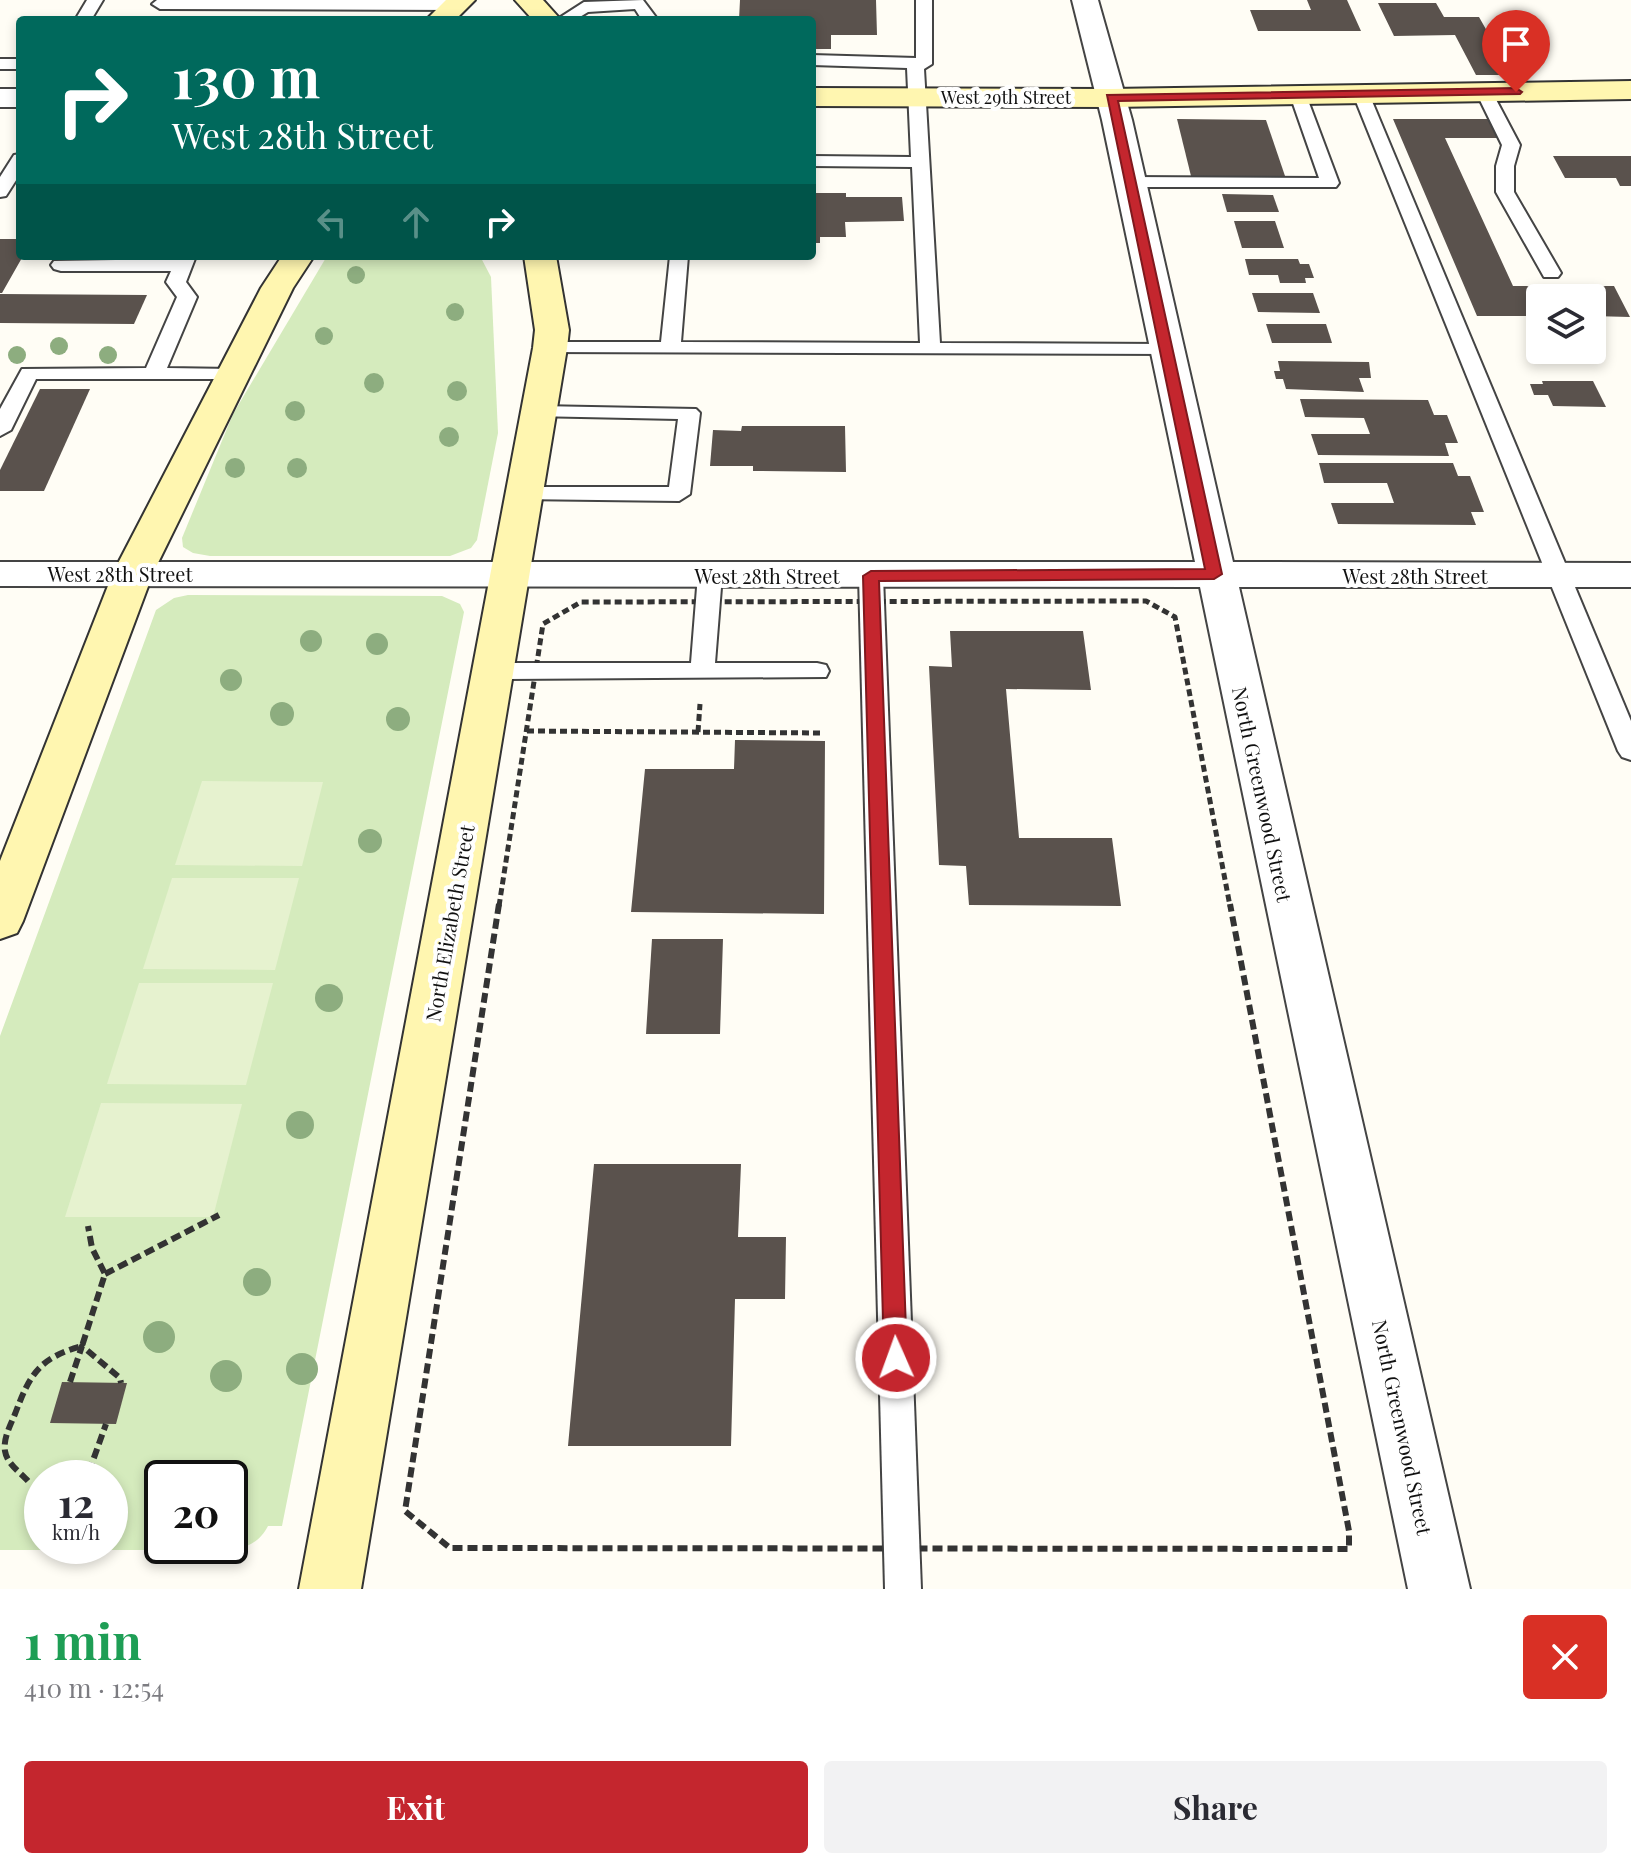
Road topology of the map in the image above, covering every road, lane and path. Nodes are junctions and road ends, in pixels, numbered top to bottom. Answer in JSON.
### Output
{"nodes":[{"id":1,"x":163,"y":0,"type":"edge"},
{"id":2,"x":924,"y":0,"type":"edge"},
{"id":3,"x":1085,"y":0,"type":"edge"},
{"id":4,"x":388,"y":2,"type":"edge"},
{"id":5,"x":512,"y":3,"type":"edge"},
{"id":6,"x":458,"y":9,"type":"edge"},
{"id":7,"x":365,"y":16,"type":"edge"},
{"id":8,"x":540,"y":16,"type":"edge"},
{"id":9,"x":570,"y":16,"type":"edge"},
{"id":10,"x":648,"y":16,"type":"edge"},
{"id":11,"x":816,"y":60,"type":"edge"},
{"id":12,"x":915,"y":63,"type":"junction"},
{"id":13,"x":1631,"y":90,"type":"edge"},
{"id":14,"x":1484,"y":92,"type":"junction"},
{"id":15,"x":1361,"y":94,"type":"junction"},
{"id":16,"x":1298,"y":95,"type":"junction"},
{"id":17,"x":816,"y":97,"type":"edge"},
{"id":18,"x":916,"y":97,"type":"junction"},
{"id":19,"x":1111,"y":98,"type":"junction"},
{"id":20,"x":816,"y":161,"type":"edge"},
{"id":21,"x":920,"y":162,"type":"junction"},
{"id":22,"x":16,"y":166,"type":"edge"},
{"id":23,"x":1130,"y":182,"type":"junction"},
{"id":24,"x":0,"y":192,"type":"edge"},
{"id":25,"x":541,"y":260,"type":"edge"},
{"id":26,"x":570,"y":260,"type":"edge"},
{"id":27,"x":679,"y":260,"type":"edge"},
{"id":28,"x":185,"y":261,"type":"edge"},
{"id":29,"x":61,"y":265,"type":"dead end"},
{"id":30,"x":278,"y":272,"type":"edge"},
{"id":31,"x":1551,"y":273,"type":"dead end"},
{"id":32,"x":551,"y":339,"type":"junction"},
{"id":33,"x":670,"y":348,"type":"junction"},
{"id":34,"x":930,"y":348,"type":"junction"},
{"id":35,"x":1166,"y":350,"type":"junction"},
{"id":36,"x":154,"y":374,"type":"junction"},
{"id":37,"x":233,"y":375,"type":"junction"},
{"id":38,"x":539,"y":412,"type":"junction"},
{"id":39,"x":0,"y":430,"type":"edge"},
{"id":40,"x":525,"y":494,"type":"junction"},
{"id":41,"x":133,"y":573,"type":"junction"},
{"id":42,"x":0,"y":574,"type":"edge"},
{"id":43,"x":1214,"y":574,"type":"junction"},
{"id":44,"x":511,"y":575,"type":"junction"},
{"id":45,"x":710,"y":575,"type":"junction"},
{"id":46,"x":1558,"y":575,"type":"junction"},
{"id":47,"x":1631,"y":575,"type":"edge"},
{"id":48,"x":871,"y":576,"type":"junction"},
{"id":49,"x":494,"y":671,"type":"junction"},
{"id":50,"x":702,"y":671,"type":"junction"},
{"id":51,"x":817,"y":671,"type":"dead end"},
{"id":52,"x":526,"y":731,"type":"dead end"},
{"id":53,"x":821,"y":733,"type":"dead end"},
{"id":54,"x":1631,"y":751,"type":"edge"},
{"id":55,"x":0,"y":921,"type":"edge"},
{"id":56,"x":219,"y":1215,"type":"dead end"},
{"id":57,"x":88,"y":1226,"type":"dead end"},
{"id":58,"x":105,"y":1274,"type":"junction"},
{"id":59,"x":82,"y":1346,"type":"junction"},
{"id":60,"x":70,"y":1382,"type":"dead end"},
{"id":61,"x":121,"y":1383,"type":"dead end"},
{"id":62,"x":106,"y":1424,"type":"dead end"},
{"id":63,"x":93,"y":1460,"type":"edge"},
{"id":64,"x":24,"y":1476,"type":"edge"},
{"id":65,"x":330,"y":1589,"type":"edge"},
{"id":66,"x":903,"y":1589,"type":"edge"},
{"id":67,"x":1439,"y":1589,"type":"edge"}],
"edges":[{"from":1,"to":4,"type":"lane"},
{"from":2,"to":12,"type":"lane"},
{"from":3,"to":19,"type":"street","name":"North Greenwood Street"},
{"from":4,"to":6,"type":"lane"},
{"from":4,"to":7,"type":"lane"},
{"from":5,"to":8,"type":"main road"},
{"from":9,"to":10,"type":"lane"},
{"from":11,"to":12,"type":"lane"},
{"from":12,"to":18,"type":"lane"},
{"from":13,"to":14,"type":"main road","name":"West 29th Street"},
{"from":14,"to":15,"type":"main road","name":"West 29th Street"},
{"from":14,"to":31,"type":"lane"},
{"from":15,"to":16,"type":"main road","name":"West 29th Street"},
{"from":15,"to":46,"type":"lane"},
{"from":16,"to":19,"type":"main road","name":"West 29th Street"},
{"from":16,"to":23,"type":"lane"},
{"from":17,"to":18,"type":"main road","name":"West 29th Street"},
{"from":18,"to":19,"type":"main road","name":"West 29th Street"},
{"from":18,"to":21,"type":"lane"},
{"from":19,"to":23,"type":"street","name":"North Greenwood Street"},
{"from":20,"to":21,"type":"lane"},
{"from":21,"to":34,"type":"lane"},
{"from":22,"to":24,"type":"lane"},
{"from":23,"to":35,"type":"street","name":"North Greenwood Street"},
{"from":25,"to":32,"type":"main road","name":"North Elizabeth Street"},
{"from":26,"to":32,"type":"main road"},
{"from":27,"to":33,"type":"lane"},
{"from":28,"to":29,"type":"lane"},
{"from":28,"to":36,"type":"lane"},
{"from":30,"to":37,"type":"main road"},
{"from":32,"to":33,"type":"lane"},
{"from":32,"to":38,"type":"main road","name":"North Elizabeth Street"},
{"from":33,"to":34,"type":"lane"},
{"from":34,"to":35,"type":"lane"},
{"from":35,"to":43,"type":"street","name":"North Greenwood Street"},
{"from":36,"to":37,"type":"lane"},
{"from":36,"to":39,"type":"lane"},
{"from":37,"to":41,"type":"main road"},
{"from":38,"to":40,"type":"main road","name":"North Elizabeth Street"},
{"from":38,"to":40,"type":"lane"},
{"from":40,"to":44,"type":"main road","name":"North Elizabeth Street"},
{"from":41,"to":42,"type":"street","name":"West 28th Street"},
{"from":41,"to":44,"type":"street","name":"West 28th Street"},
{"from":41,"to":55,"type":"main road"},
{"from":43,"to":46,"type":"street","name":"West 28th Street"},
{"from":43,"to":48,"type":"street","name":"West 28th Street"},
{"from":43,"to":67,"type":"street","name":"North Greenwood Street"},
{"from":44,"to":45,"type":"street","name":"West 28th Street"},
{"from":44,"to":49,"type":"main road","name":"North Elizabeth Street"},
{"from":45,"to":48,"type":"street","name":"West 28th Street"},
{"from":45,"to":50,"type":"lane"},
{"from":46,"to":47,"type":"street","name":"West 28th Street"},
{"from":46,"to":54,"type":"lane"},
{"from":48,"to":66,"type":"lane"},
{"from":49,"to":50,"type":"lane"},
{"from":49,"to":65,"type":"main road","name":"North Elizabeth Street"},
{"from":50,"to":51,"type":"lane"},
{"from":52,"to":53,"type":"path"},
{"from":56,"to":58,"type":"path"},
{"from":57,"to":58,"type":"path"},
{"from":58,"to":59,"type":"path"},
{"from":59,"to":60,"type":"path"},
{"from":59,"to":61,"type":"path"},
{"from":59,"to":64,"type":"path"},
{"from":62,"to":63,"type":"path"}]}
